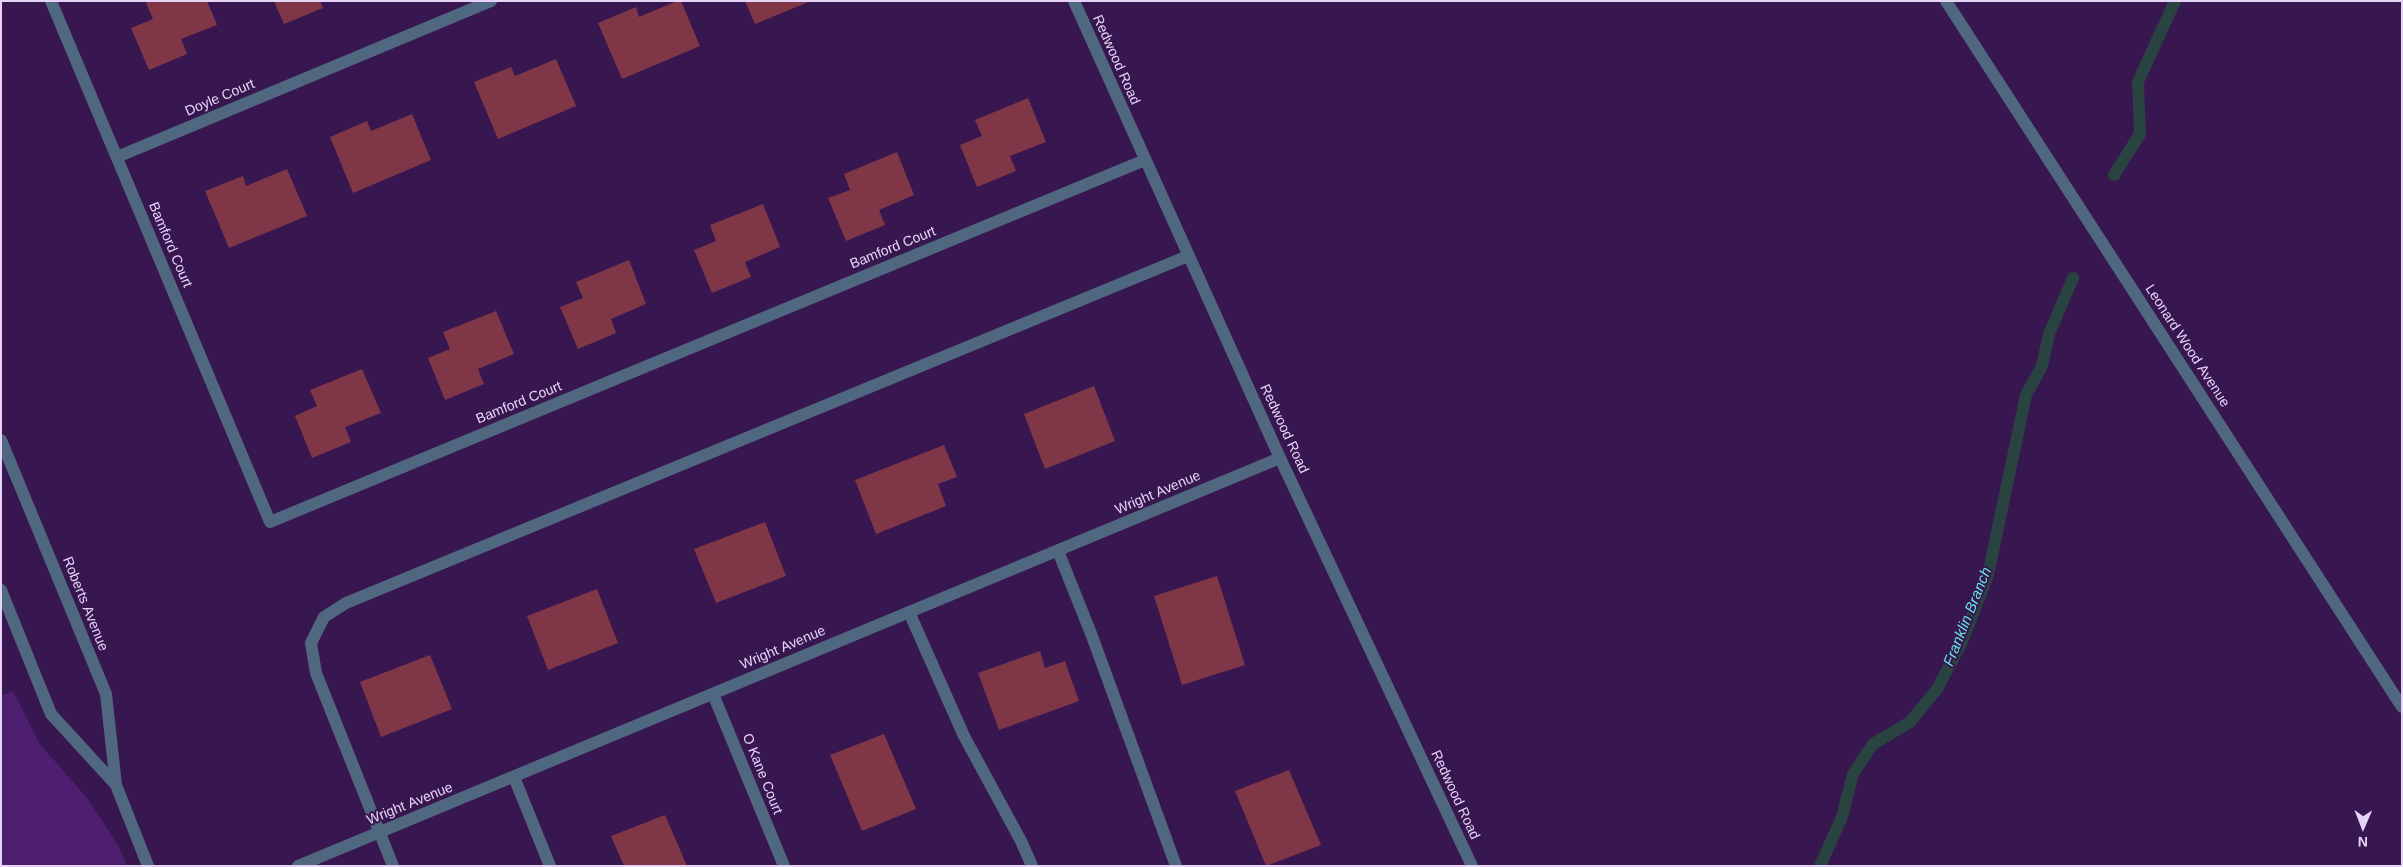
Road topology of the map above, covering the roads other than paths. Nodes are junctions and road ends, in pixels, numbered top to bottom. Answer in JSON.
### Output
{"nodes":[{"id":1,"x":51,"y":1,"type":"edge"},
{"id":2,"x":491,"y":1,"type":"edge"},
{"id":3,"x":1074,"y":1,"type":"edge"},
{"id":4,"x":1946,"y":1,"type":"edge"},
{"id":5,"x":117,"y":157,"type":"junction"},
{"id":6,"x":1145,"y":160,"type":"junction"},
{"id":7,"x":1188,"y":256,"type":"junction"},
{"id":8,"x":1,"y":440,"type":"edge"},
{"id":9,"x":1280,"y":458,"type":"junction"},
{"id":10,"x":1058,"y":551,"type":"junction"},
{"id":11,"x":1,"y":590,"type":"edge"},
{"id":12,"x":909,"y":612,"type":"junction"},
{"id":13,"x":713,"y":694,"type":"junction"},
{"id":14,"x":2402,"y":707,"type":"edge"},
{"id":15,"x":514,"y":777,"type":"junction"},
{"id":16,"x":116,"y":785,"type":"junction"},
{"id":17,"x":379,"y":832,"type":"junction"},
{"id":18,"x":148,"y":866,"type":"edge"},
{"id":19,"x":298,"y":866,"type":"edge"},
{"id":20,"x":393,"y":866,"type":"edge"},
{"id":21,"x":550,"y":866,"type":"edge"},
{"id":22,"x":784,"y":866,"type":"edge"},
{"id":23,"x":1032,"y":866,"type":"edge"},
{"id":24,"x":1176,"y":866,"type":"edge"},
{"id":25,"x":1472,"y":866,"type":"edge"}],
"edges":[{"from":1,"to":5,"type":"street"},
{"from":2,"to":5,"type":"street","name":"Doyle Court"},
{"from":3,"to":6,"type":"street","name":"Redwood Road"},
{"from":4,"to":14,"type":"street","name":"Leonard Wood Avenue"},
{"from":5,"to":6,"type":"street","name":"Bamford Court"},
{"from":6,"to":7,"type":"street","name":"Redwood Road"},
{"from":7,"to":9,"type":"street","name":"Redwood Road"},
{"from":7,"to":17,"type":"street"},
{"from":8,"to":16,"type":"street","name":"Roberts Avenue"},
{"from":9,"to":10,"type":"street","name":"Wright Avenue"},
{"from":9,"to":25,"type":"street","name":"Redwood Road"},
{"from":10,"to":12,"type":"street","name":"Wright Avenue"},
{"from":10,"to":24,"type":"street"},
{"from":11,"to":16,"type":"street","name":"Roberts Avenue"},
{"from":12,"to":13,"type":"street","name":"Wright Avenue"},
{"from":12,"to":23,"type":"street"},
{"from":13,"to":15,"type":"street","name":"Wright Avenue"},
{"from":13,"to":22,"type":"street","name":"O Kane Court"},
{"from":15,"to":17,"type":"street","name":"Wright Avenue"},
{"from":15,"to":21,"type":"street"},
{"from":16,"to":18,"type":"street","name":"Roberts Avenue"},
{"from":17,"to":19,"type":"street","name":"Wright Avenue"},
{"from":17,"to":20,"type":"street"}]}
